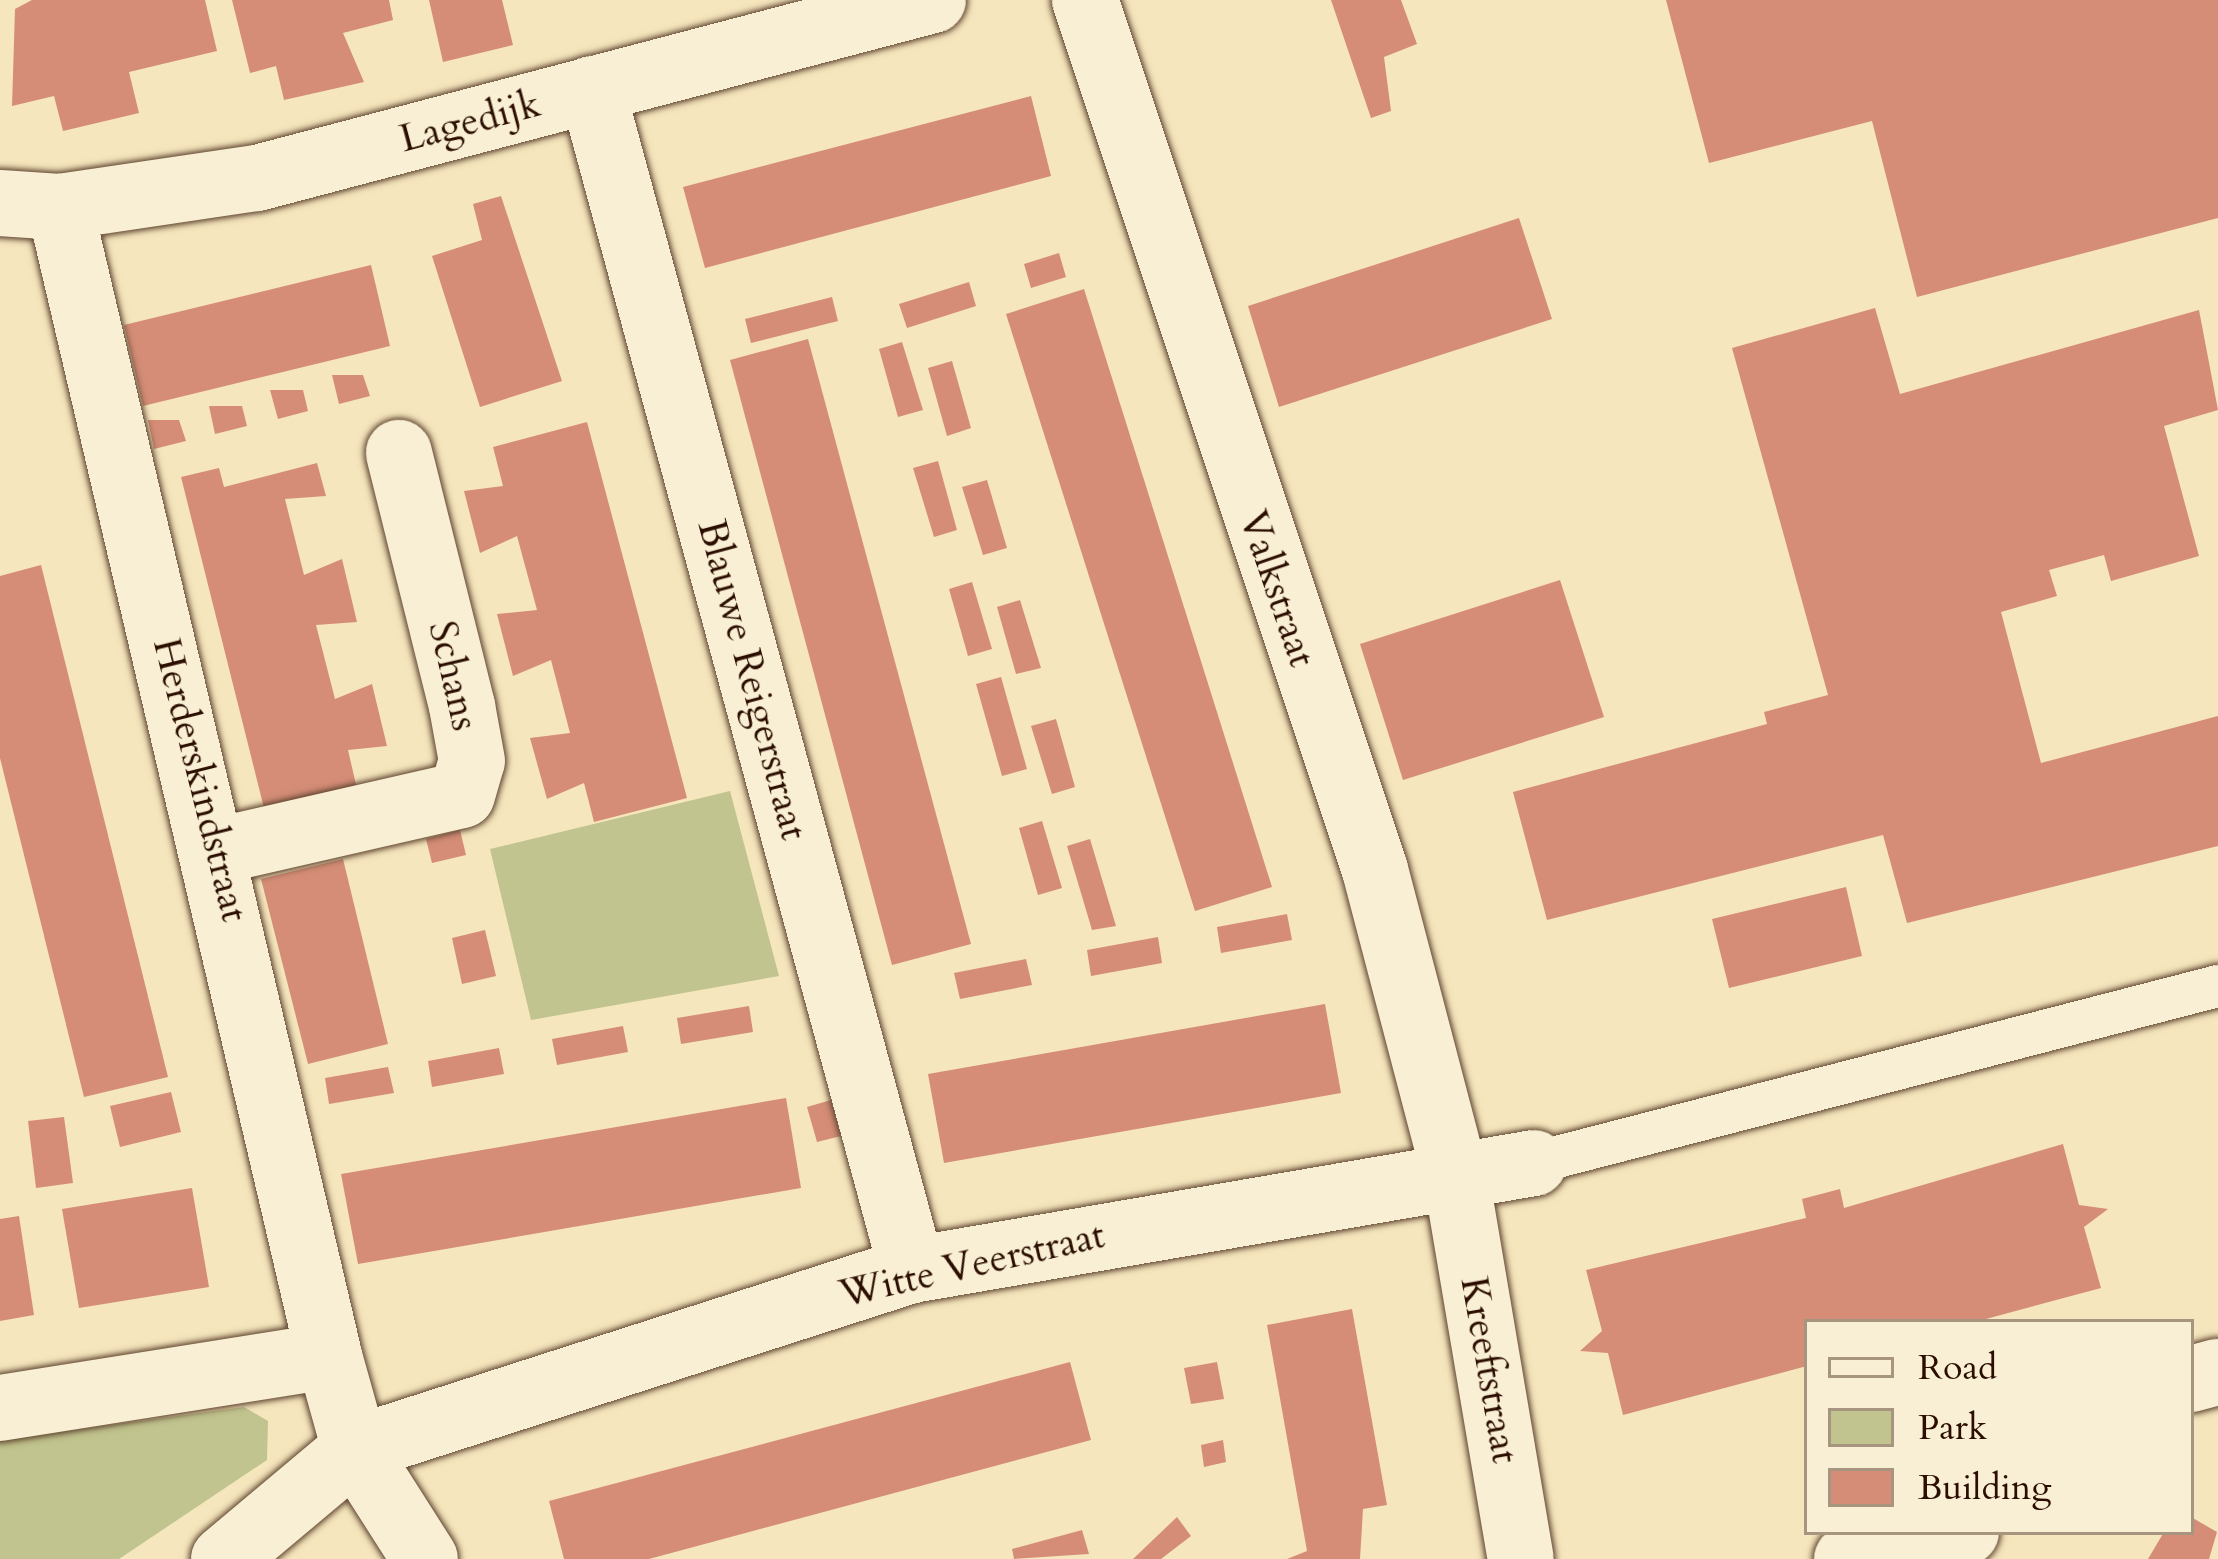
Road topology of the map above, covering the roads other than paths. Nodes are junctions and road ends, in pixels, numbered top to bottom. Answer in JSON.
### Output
{"nodes":[{"id":1,"x":933,"y":0,"type":"edge"},
{"id":2,"x":1085,"y":0,"type":"edge"},
{"id":3,"x":592,"y":89,"type":"junction"},
{"id":4,"x":30,"y":205,"type":"edge"},
{"id":5,"x":399,"y":453,"type":"dead end"},
{"id":6,"x":217,"y":850,"type":"junction"},
{"id":7,"x":2218,"y":986,"type":"edge"},
{"id":8,"x":1534,"y":1163,"type":"joint"},
{"id":9,"x":1457,"y":1182,"type":"junction"},
{"id":10,"x":912,"y":1270,"type":"junction"},
{"id":11,"x":328,"y":1356,"type":"junction"},
{"id":12,"x":0,"y":1408,"type":"edge"},
{"id":13,"x":355,"y":1449,"type":"junction"},
{"id":14,"x":1953,"y":1535,"type":"edge"},
{"id":15,"x":224,"y":1559,"type":"edge"},
{"id":16,"x":424,"y":1559,"type":"edge"},
{"id":17,"x":1521,"y":1559,"type":"edge"},
{"id":18,"x":1847,"y":1559,"type":"edge"}],
"edges":[{"from":1,"to":3,"type":"street","name":"Lagedijk"},
{"from":2,"to":9,"type":"street","name":"Valkstraat"},
{"from":3,"to":4,"type":"street","name":"Lagedijk"},
{"from":3,"to":10,"type":"street","name":"Blauwe Reigerstraat"},
{"from":4,"to":6,"type":"street","name":"Herderskindstraat"},
{"from":5,"to":6,"type":"street","name":"Schans"},
{"from":6,"to":11,"type":"street","name":"Herderskindstraat"},
{"from":7,"to":8,"type":"lane"},
{"from":8,"to":9,"type":"street","name":"Witte Veerstraat"},
{"from":9,"to":10,"type":"street","name":"Witte Veerstraat"},
{"from":9,"to":17,"type":"street","name":"Kreeftstraat"},
{"from":10,"to":13,"type":"street","name":"Witte Veerstraat"},
{"from":11,"to":12,"type":"street"},
{"from":11,"to":13,"type":"street"},
{"from":13,"to":15,"type":"street","name":"Witte Veerstraat"},
{"from":13,"to":16,"type":"street"},
{"from":14,"to":18,"type":"street"}]}
